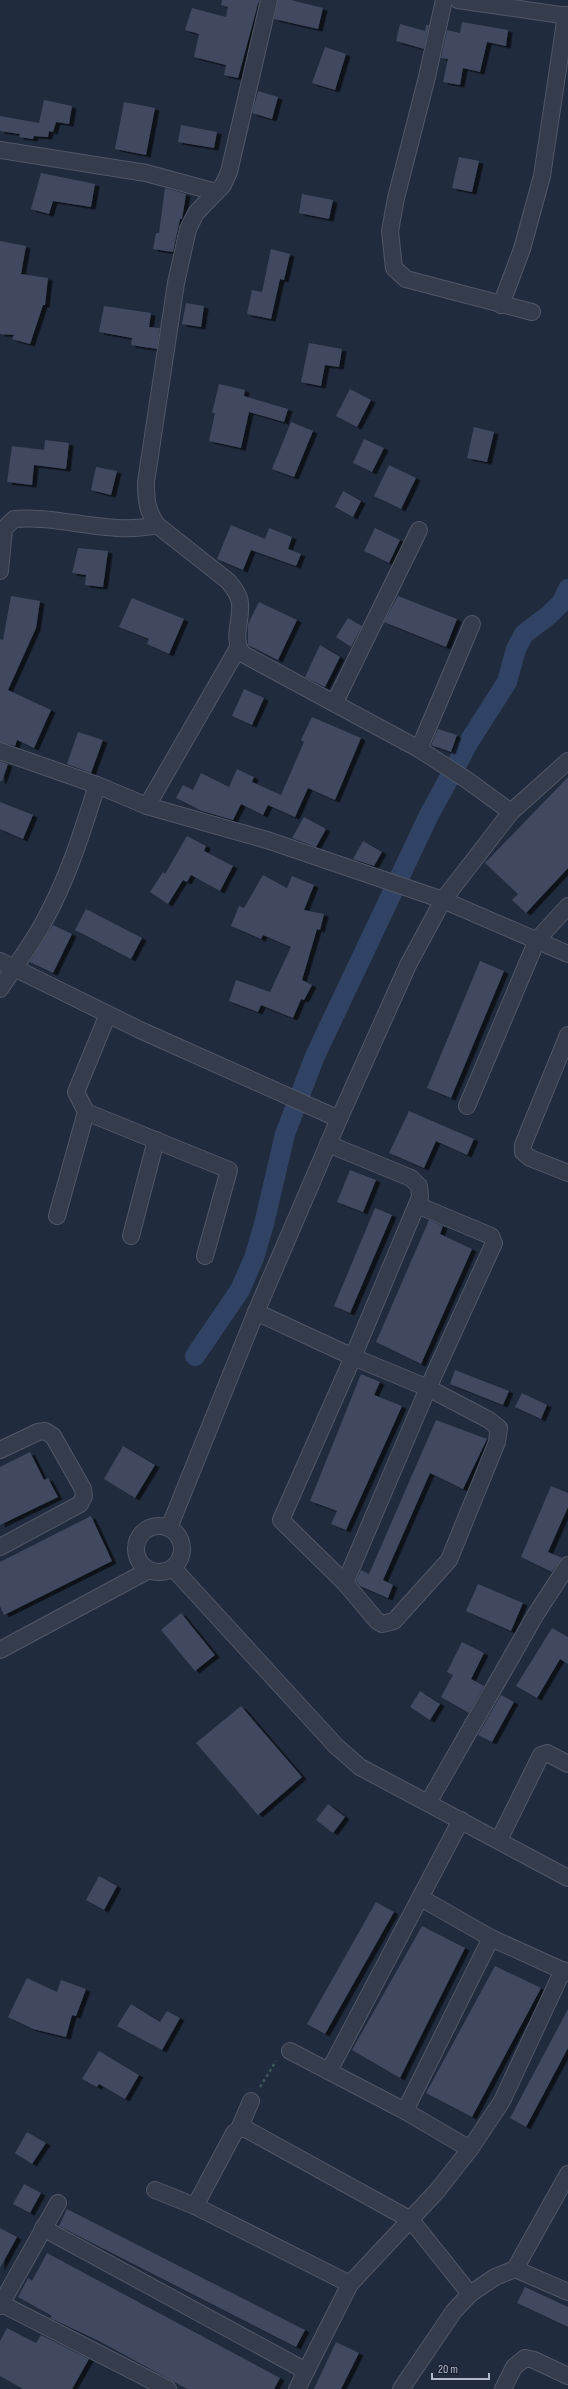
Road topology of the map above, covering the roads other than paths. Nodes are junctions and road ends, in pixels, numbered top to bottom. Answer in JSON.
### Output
{"nodes":[{"id":1,"x":269,"y":0,"type":"edge"},
{"id":2,"x":444,"y":0,"type":"edge"},
{"id":3,"x":458,"y":0,"type":"edge"},
{"id":4,"x":567,"y":15,"type":"edge"},
{"id":5,"x":0,"y":150,"type":"edge"},
{"id":6,"x":216,"y":192,"type":"junction"},
{"id":7,"x":501,"y":305,"type":"junction"},
{"id":8,"x":532,"y":312,"type":"dead end"},
{"id":9,"x":157,"y":525,"type":"junction"},
{"id":10,"x":419,"y":530,"type":"dead end"},
{"id":11,"x":0,"y":571,"type":"edge"},
{"id":12,"x":472,"y":624,"type":"dead end"},
{"id":13,"x":238,"y":648,"type":"junction"},
{"id":14,"x":335,"y":702,"type":"junction"},
{"id":15,"x":419,"y":749,"type":"junction"},
{"id":16,"x":0,"y":751,"type":"edge"},
{"id":17,"x":568,"y":761,"type":"edge"},
{"id":18,"x":97,"y":785,"type":"junction"},
{"id":19,"x":147,"y":806,"type":"junction"},
{"id":20,"x":511,"y":812,"type":"junction"},
{"id":21,"x":443,"y":900,"type":"junction"},
{"id":22,"x":568,"y":906,"type":"edge"},
{"id":23,"x":537,"y":940,"type":"junction"},
{"id":24,"x":568,"y":954,"type":"edge"},
{"id":25,"x":0,"y":961,"type":"edge"},
{"id":26,"x":14,"y":968,"type":"junction"},
{"id":27,"x":0,"y":989,"type":"edge"},
{"id":28,"x":108,"y":1014,"type":"junction"},
{"id":29,"x":568,"y":1035,"type":"edge"},
{"id":30,"x":466,"y":1106,"type":"dead end"},
{"id":31,"x":86,"y":1112,"type":"junction"},
{"id":32,"x":339,"y":1119,"type":"junction"},
{"id":33,"x":156,"y":1140,"type":"junction"},
{"id":34,"x":328,"y":1144,"type":"junction"},
{"id":35,"x":568,"y":1173,"type":"edge"},
{"id":36,"x":417,"y":1205,"type":"junction"},
{"id":37,"x":57,"y":1216,"type":"dead end"},
{"id":38,"x":131,"y":1236,"type":"dead end"},
{"id":39,"x":205,"y":1256,"type":"dead end"},
{"id":40,"x":256,"y":1312,"type":"junction"},
{"id":41,"x":353,"y":1357,"type":"junction"},
{"id":42,"x":428,"y":1388,"type":"junction"},
{"id":43,"x":0,"y":1450,"type":"edge"},
{"id":44,"x":169,"y":1528,"type":"junction"},
{"id":45,"x":0,"y":1547,"type":"edge"},
{"id":46,"x":568,"y":1565,"type":"edge"},
{"id":47,"x":173,"y":1568,"type":"junction"},
{"id":48,"x":149,"y":1570,"type":"junction"},
{"id":49,"x":345,"y":1583,"type":"junction"},
{"id":50,"x":1,"y":1648,"type":"edge"},
{"id":51,"x":568,"y":1764,"type":"edge"},
{"id":52,"x":428,"y":1803,"type":"junction"},
{"id":53,"x":461,"y":1820,"type":"junction"},
{"id":54,"x":499,"y":1840,"type":"junction"},
{"id":55,"x":568,"y":1878,"type":"edge"},
{"id":56,"x":422,"y":1898,"type":"junction"},
{"id":57,"x":491,"y":1938,"type":"junction"},
{"id":58,"x":566,"y":1971,"type":"edge"},
{"id":59,"x":290,"y":2051,"type":"road end"},
{"id":60,"x":329,"y":2071,"type":"junction"},
{"id":61,"x":251,"y":2101,"type":"road end"},
{"id":62,"x":405,"y":2111,"type":"junction"},
{"id":63,"x":239,"y":2129,"type":"junction"},
{"id":64,"x":470,"y":2149,"type":"junction"},
{"id":65,"x":568,"y":2174,"type":"edge"},
{"id":66,"x":155,"y":2190,"type":"dead end"},
{"id":67,"x":58,"y":2202,"type":"dead end"},
{"id":68,"x":195,"y":2206,"type":"junction"},
{"id":69,"x":411,"y":2220,"type":"junction"},
{"id":70,"x":43,"y":2228,"type":"junction"},
{"id":71,"x":515,"y":2269,"type":"junction"},
{"id":72,"x":350,"y":2284,"type":"junction"},
{"id":73,"x":568,"y":2292,"type":"edge"},
{"id":74,"x":470,"y":2294,"type":"junction"},
{"id":75,"x":1,"y":2305,"type":"edge"},
{"id":76,"x":306,"y":2371,"type":"junction"},
{"id":77,"x":568,"y":2376,"type":"edge"},
{"id":78,"x":168,"y":2389,"type":"edge"},
{"id":79,"x":297,"y":2389,"type":"edge"},
{"id":80,"x":401,"y":2389,"type":"edge"},
{"id":81,"x":504,"y":2389,"type":"edge"}],
"edges":[{"from":1,"to":6,"type":"street"},
{"from":2,"to":7,"type":"street"},
{"from":3,"to":4,"type":"street"},
{"from":4,"to":7,"type":"street"},
{"from":5,"to":6,"type":"street"},
{"from":6,"to":9,"type":"street"},
{"from":7,"to":8,"type":"street"},
{"from":9,"to":11,"type":"street"},
{"from":9,"to":13,"type":"street"},
{"from":10,"to":14,"type":"street"},
{"from":12,"to":15,"type":"street"},
{"from":13,"to":14,"type":"street"},
{"from":13,"to":19,"type":"street"},
{"from":14,"to":15,"type":"street"},
{"from":15,"to":20,"type":"street"},
{"from":16,"to":18,"type":"street"},
{"from":17,"to":20,"type":"street"},
{"from":18,"to":19,"type":"street"},
{"from":18,"to":26,"type":"street"},
{"from":19,"to":21,"type":"street"},
{"from":20,"to":21,"type":"street"},
{"from":21,"to":23,"type":"street"},
{"from":21,"to":32,"type":"street"},
{"from":22,"to":23,"type":"street"},
{"from":23,"to":24,"type":"street"},
{"from":23,"to":30,"type":"street"},
{"from":25,"to":26,"type":"street"},
{"from":26,"to":27,"type":"street"},
{"from":26,"to":28,"type":"street"},
{"from":28,"to":31,"type":"street"},
{"from":28,"to":32,"type":"street"},
{"from":29,"to":35,"type":"street"},
{"from":31,"to":33,"type":"street"},
{"from":31,"to":37,"type":"street"},
{"from":32,"to":34,"type":"street"},
{"from":33,"to":38,"type":"street"},
{"from":33,"to":39,"type":"street"},
{"from":34,"to":36,"type":"street"},
{"from":34,"to":40,"type":"street"},
{"from":36,"to":41,"type":"street"},
{"from":36,"to":42,"type":"street"},
{"from":40,"to":41,"type":"street"},
{"from":40,"to":44,"type":"street"},
{"from":41,"to":42,"type":"street"},
{"from":41,"to":49,"type":"street"},
{"from":42,"to":49,"type":"street"},
{"from":42,"to":49,"type":"street"},
{"from":43,"to":45,"type":"street"},
{"from":44,"to":47,"type":"street"},
{"from":44,"to":48,"type":"street"},
{"from":46,"to":52,"type":"street"},
{"from":47,"to":48,"type":"street"},
{"from":47,"to":52,"type":"street"},
{"from":48,"to":50,"type":"street"},
{"from":51,"to":54,"type":"street"},
{"from":52,"to":53,"type":"street"},
{"from":53,"to":54,"type":"street"},
{"from":53,"to":56,"type":"street"},
{"from":54,"to":55,"type":"street"},
{"from":56,"to":57,"type":"street"},
{"from":56,"to":60,"type":"street"},
{"from":57,"to":58,"type":"street"},
{"from":57,"to":62,"type":"street"},
{"from":58,"to":64,"type":"street"},
{"from":59,"to":60,"type":"street"},
{"from":60,"to":62,"type":"street"},
{"from":61,"to":63,"type":"street"},
{"from":62,"to":64,"type":"street"},
{"from":63,"to":68,"type":"street"},
{"from":63,"to":69,"type":"street"},
{"from":64,"to":69,"type":"street"},
{"from":65,"to":71,"type":"street"},
{"from":66,"to":68,"type":"street"},
{"from":67,"to":70,"type":"street"},
{"from":68,"to":72,"type":"street"},
{"from":69,"to":72,"type":"street"},
{"from":69,"to":74,"type":"street"},
{"from":70,"to":75,"type":"street"},
{"from":70,"to":76,"type":"street"},
{"from":71,"to":73,"type":"street"},
{"from":71,"to":74,"type":"street"},
{"from":72,"to":76,"type":"street"},
{"from":74,"to":80,"type":"street"},
{"from":75,"to":78,"type":"street"},
{"from":76,"to":79,"type":"street"},
{"from":77,"to":81,"type":"street"}]}
